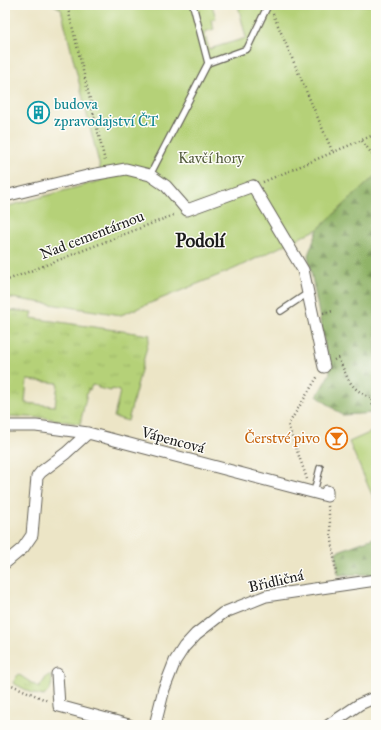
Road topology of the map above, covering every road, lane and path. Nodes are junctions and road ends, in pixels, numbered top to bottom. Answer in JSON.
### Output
{"nodes":[{"id":1,"x":66,"y":5,"type":"edge"},
{"id":2,"x":193,"y":5,"type":"edge"},
{"id":3,"x":268,"y":5,"type":"edge"},
{"id":4,"x":272,"y":12,"type":"dead end"},
{"id":5,"x":208,"y":63,"type":"junction"},
{"id":6,"x":376,"y":134,"type":"edge"},
{"id":7,"x":362,"y":141,"type":"junction"},
{"id":8,"x":332,"y":153,"type":"junction"},
{"id":9,"x":376,"y":159,"type":"edge"},
{"id":10,"x":108,"y":172,"type":"junction"},
{"id":11,"x":150,"y":175,"type":"junction"},
{"id":12,"x":253,"y":186,"type":"junction"},
{"id":13,"x":5,"y":196,"type":"edge"},
{"id":14,"x":187,"y":210,"type":"junction"},
{"id":15,"x":376,"y":260,"type":"edge"},
{"id":16,"x":5,"y":281,"type":"edge"},
{"id":17,"x":376,"y":285,"type":"edge"},
{"id":18,"x":308,"y":293,"type":"junction"},
{"id":19,"x":281,"y":311,"type":"dead end"},
{"id":20,"x":324,"y":365,"type":"junction"},
{"id":21,"x":376,"y":406,"type":"edge"},
{"id":22,"x":5,"y":426,"type":"edge"},
{"id":23,"x":88,"y":433,"type":"junction"},
{"id":24,"x":320,"y":468,"type":"dead end"},
{"id":25,"x":312,"y":491,"type":"junction"},
{"id":26,"x":327,"y":496,"type":"joint"},
{"id":27,"x":5,"y":563,"type":"edge"},
{"id":28,"x":336,"y":577,"type":"dead end"},
{"id":29,"x":376,"y":580,"type":"edge"},
{"id":30,"x":57,"y":674,"type":"dead end"},
{"id":31,"x":5,"y":682,"type":"edge"},
{"id":32,"x":376,"y":698,"type":"edge"},
{"id":33,"x":59,"y":706,"type":"junction"},
{"id":34,"x":129,"y":725,"type":"edge"},
{"id":35,"x":155,"y":725,"type":"edge"},
{"id":36,"x":329,"y":725,"type":"edge"}],
"edges":[{"from":1,"to":10,"type":"path"},
{"from":2,"to":5,"type":"lane"},
{"from":3,"to":5,"type":"lane"},
{"from":4,"to":8,"type":"path"},
{"from":5,"to":11,"type":"lane"},
{"from":6,"to":7,"type":"path"},
{"from":7,"to":8,"type":"path"},
{"from":7,"to":9,"type":"path"},
{"from":8,"to":12,"type":"path"},
{"from":10,"to":11,"type":"street"},
{"from":10,"to":13,"type":"street"},
{"from":11,"to":14,"type":"street"},
{"from":12,"to":14,"type":"street"},
{"from":12,"to":18,"type":"street"},
{"from":14,"to":16,"type":"path","name":"Nad cementárnou"},
{"from":15,"to":17,"type":"path"},
{"from":18,"to":19,"type":"lane"},
{"from":18,"to":20,"type":"street"},
{"from":20,"to":21,"type":"path"},
{"from":20,"to":25,"type":"path"},
{"from":22,"to":23,"type":"street","name":"Vápencová"},
{"from":23,"to":25,"type":"street","name":"Vápencová"},
{"from":23,"to":27,"type":"street"},
{"from":24,"to":25,"type":"lane"},
{"from":25,"to":26,"type":"street","name":"Vápencová"},
{"from":26,"to":28,"type":"path"},
{"from":29,"to":35,"type":"street","name":"Břidličná"},
{"from":30,"to":33,"type":"street"},
{"from":31,"to":33,"type":"path"},
{"from":32,"to":36,"type":"street"},
{"from":33,"to":34,"type":"street"}]}
